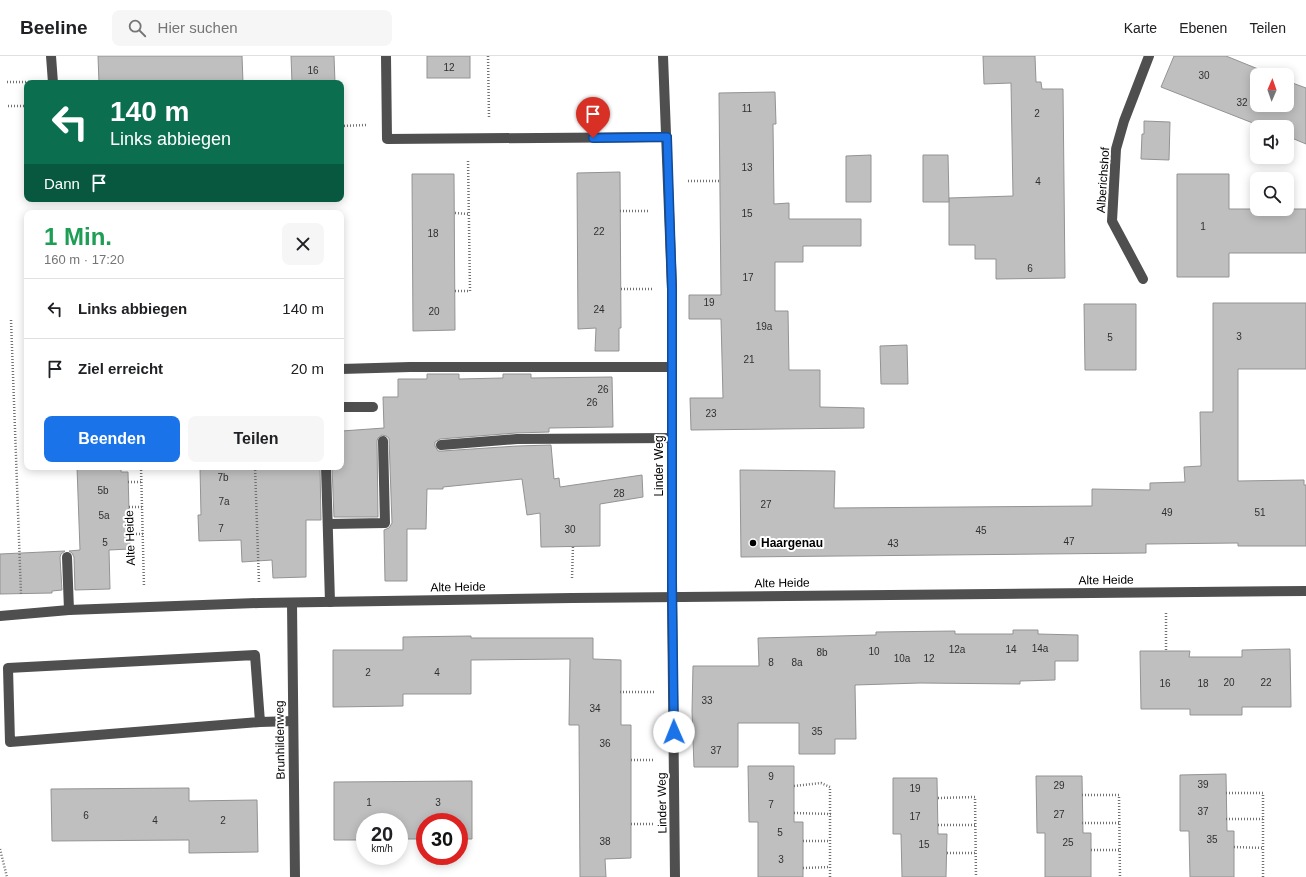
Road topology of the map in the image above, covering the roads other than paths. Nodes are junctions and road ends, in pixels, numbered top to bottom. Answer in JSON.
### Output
{"nodes":[{"id":1,"x":51,"y":56,"type":"edge"},
{"id":2,"x":386,"y":56,"type":"edge"},
{"id":3,"x":663,"y":56,"type":"edge"},
{"id":4,"x":1149,"y":56,"type":"edge"},
{"id":5,"x":55,"y":80,"type":"edge"},
{"id":6,"x":667,"y":137,"type":"junction"},
{"id":7,"x":1144,"y":279,"type":"dead end"},
{"id":8,"x":672,"y":368,"type":"junction"},
{"id":9,"x":344,"y":369,"type":"edge"},
{"id":10,"x":344,"y":406,"type":"edge"},
{"id":11,"x":373,"y":407,"type":"dead end"},
{"id":12,"x":672,"y":438,"type":"junction"},
{"id":13,"x":383,"y":441,"type":"dead end"},
{"id":14,"x":441,"y":445,"type":"dead end"},
{"id":15,"x":326,"y":470,"type":"edge"},
{"id":16,"x":328,"y":524,"type":"junction"},
{"id":17,"x":67,"y":557,"type":"dead end"},
{"id":18,"x":1306,"y":591,"type":"edge"},
{"id":19,"x":672,"y":597,"type":"junction"},
{"id":20,"x":330,"y":602,"type":"junction"},
{"id":21,"x":292,"y":603,"type":"junction"},
{"id":22,"x":69,"y":610,"type":"junction"},
{"id":23,"x":0,"y":616,"type":"edge"},
{"id":24,"x":293,"y":721,"type":"junction"},
{"id":25,"x":260,"y":722,"type":"junction"},
{"id":26,"x":295,"y":877,"type":"edge"},
{"id":27,"x":675,"y":877,"type":"edge"}],
"edges":[{"from":1,"to":5,"type":"street"},
{"from":2,"to":6,"type":"street"},
{"from":3,"to":6,"type":"street","name":"Linder Weg"},
{"from":4,"to":7,"type":"street","name":"Alberichshof"},
{"from":6,"to":8,"type":"street","name":"Linder Weg"},
{"from":8,"to":9,"type":"street"},
{"from":8,"to":12,"type":"street","name":"Linder Weg"},
{"from":10,"to":11,"type":"street"},
{"from":12,"to":14,"type":"street"},
{"from":12,"to":19,"type":"street","name":"Linder Weg"},
{"from":13,"to":16,"type":"street"},
{"from":15,"to":16,"type":"street"},
{"from":16,"to":20,"type":"street"},
{"from":17,"to":22,"type":"street"},
{"from":18,"to":19,"type":"street","name":"Alte Heide"},
{"from":19,"to":20,"type":"street","name":"Alte Heide"},
{"from":19,"to":27,"type":"street","name":"Linder Weg"},
{"from":20,"to":21,"type":"street","name":"Alte Heide"},
{"from":21,"to":22,"type":"street","name":"Alte Heide"},
{"from":21,"to":24,"type":"street","name":"Brunhildenweg"},
{"from":22,"to":23,"type":"street","name":"Alte Heide"},
{"from":24,"to":25,"type":"street"},
{"from":24,"to":26,"type":"street","name":"Brunhildenweg"},
{"from":25,"to":25,"type":"street"}]}
